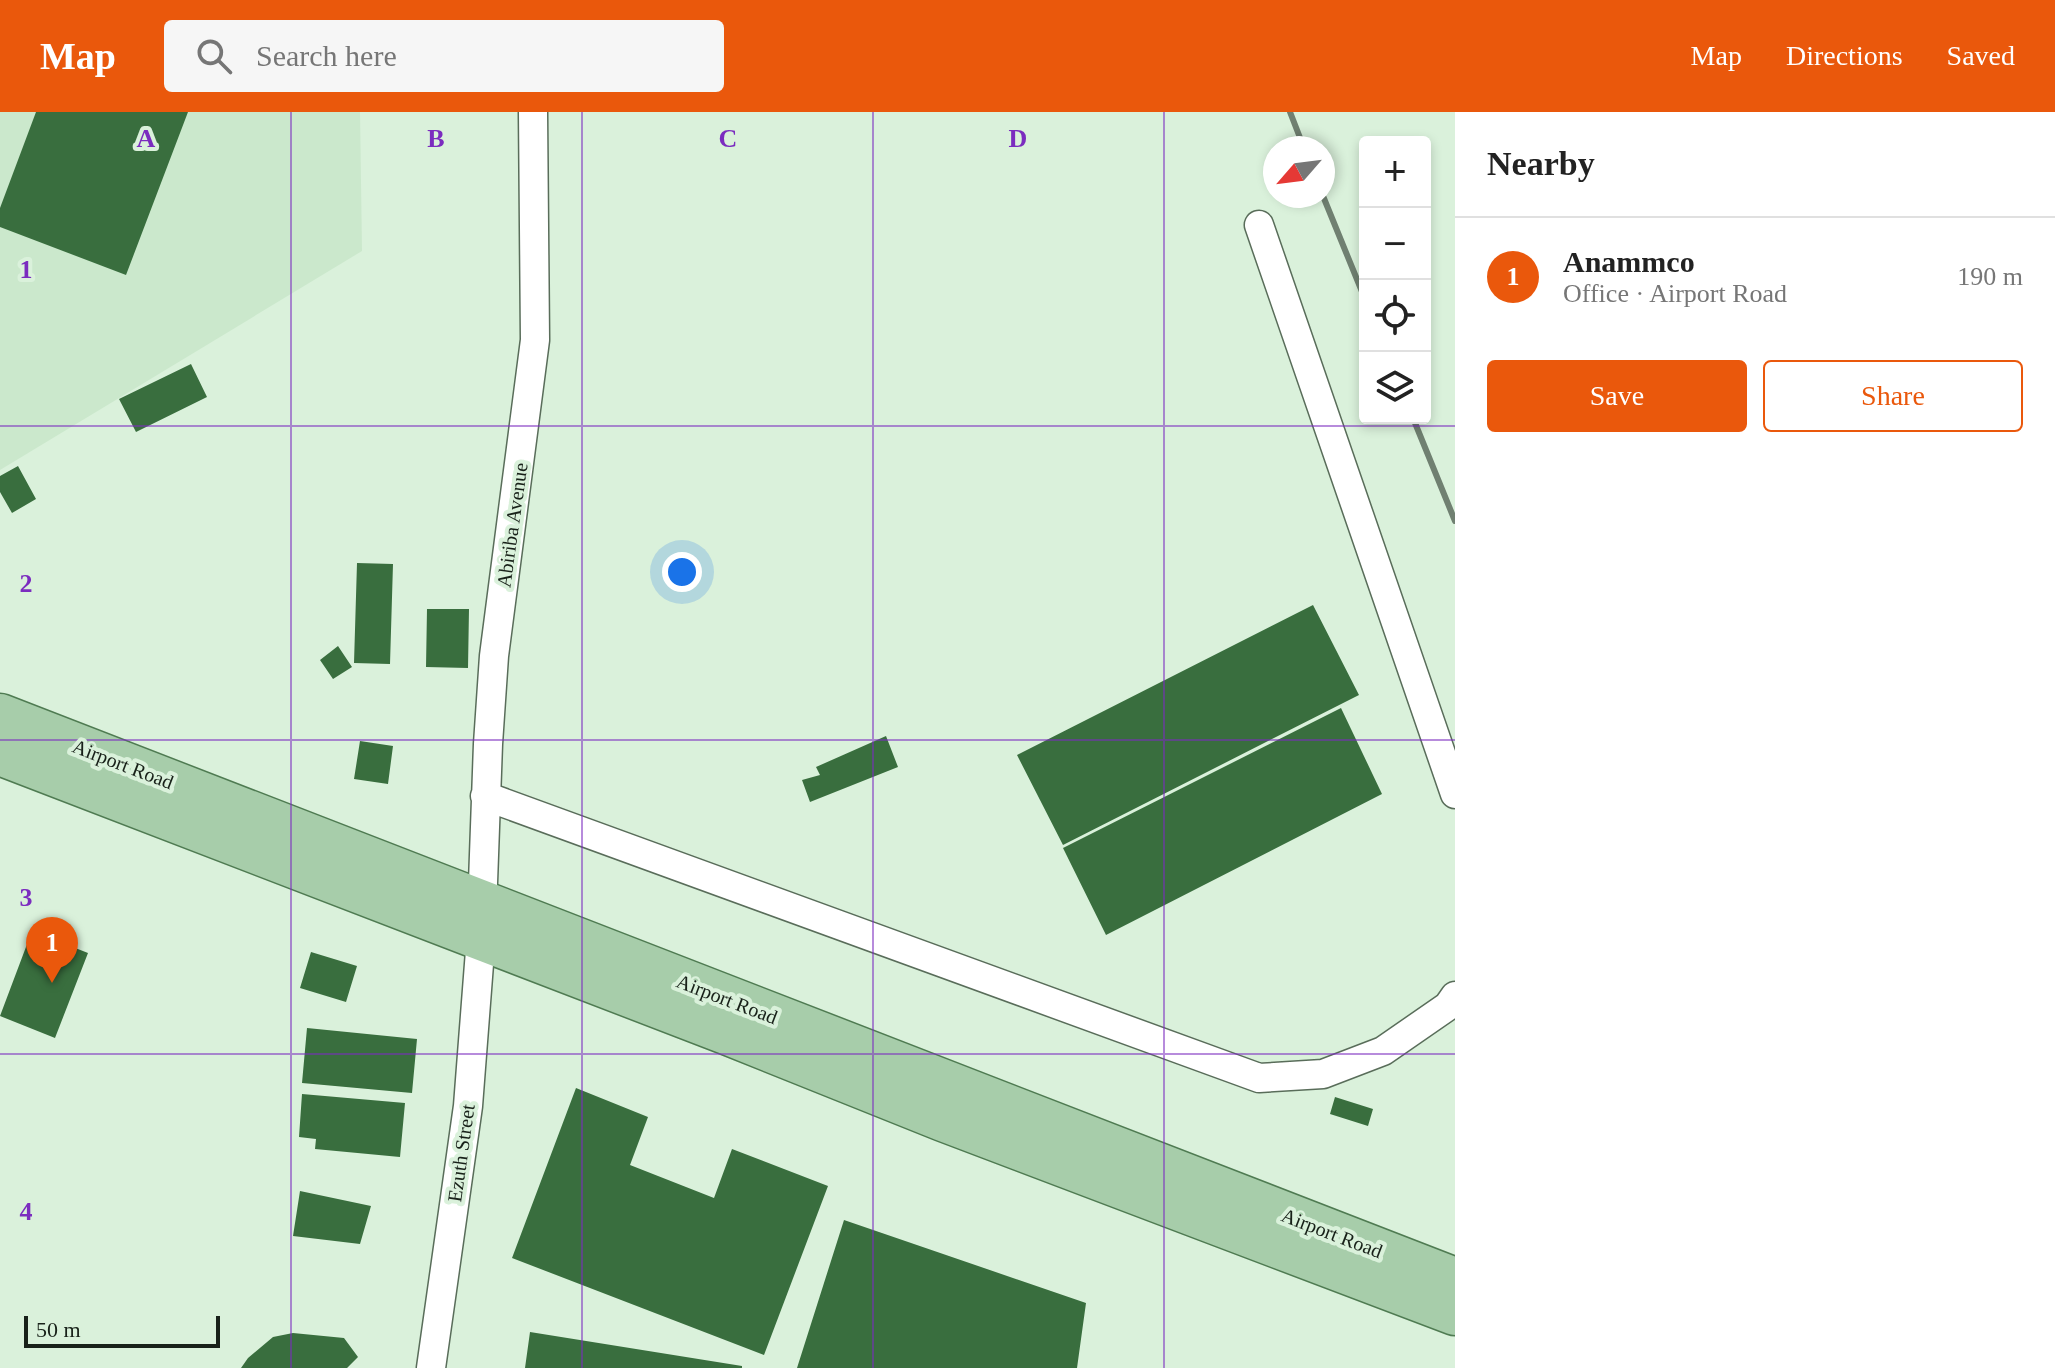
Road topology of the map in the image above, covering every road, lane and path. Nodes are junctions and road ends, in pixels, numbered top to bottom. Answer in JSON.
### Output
{"nodes":[{"id":1,"x":533,"y":112,"type":"edge"},
{"id":2,"x":1259,"y":225,"type":"dead end"},
{"id":3,"x":0,"y":716,"type":"edge"},
{"id":4,"x":0,"y":753,"type":"edge"},
{"id":5,"x":1455,"y":794,"type":"edge"},
{"id":6,"x":485,"y":796,"type":"junction"},
{"id":7,"x":481,"y":921,"type":"junction"},
{"id":8,"x":1455,"y":996,"type":"edge"},
{"id":9,"x":1455,"y":1280,"type":"edge"},
{"id":10,"x":1455,"y":1313,"type":"edge"},
{"id":11,"x":431,"y":1368,"type":"edge"}],
"edges":[{"from":1,"to":6,"type":"street","name":"Abiriba Avenue"},
{"from":2,"to":5,"type":"street"},
{"from":3,"to":7,"type":"main road","name":"Airport Road"},
{"from":4,"to":7,"type":"main road","name":"Airport Road"},
{"from":6,"to":7,"type":"street","name":"Abiriba Avenue"},
{"from":6,"to":8,"type":"street"},
{"from":7,"to":9,"type":"main road","name":"Airport Road"},
{"from":7,"to":10,"type":"main road","name":"Airport Road"},
{"from":7,"to":11,"type":"street","name":"Ezuth Street"}]}
